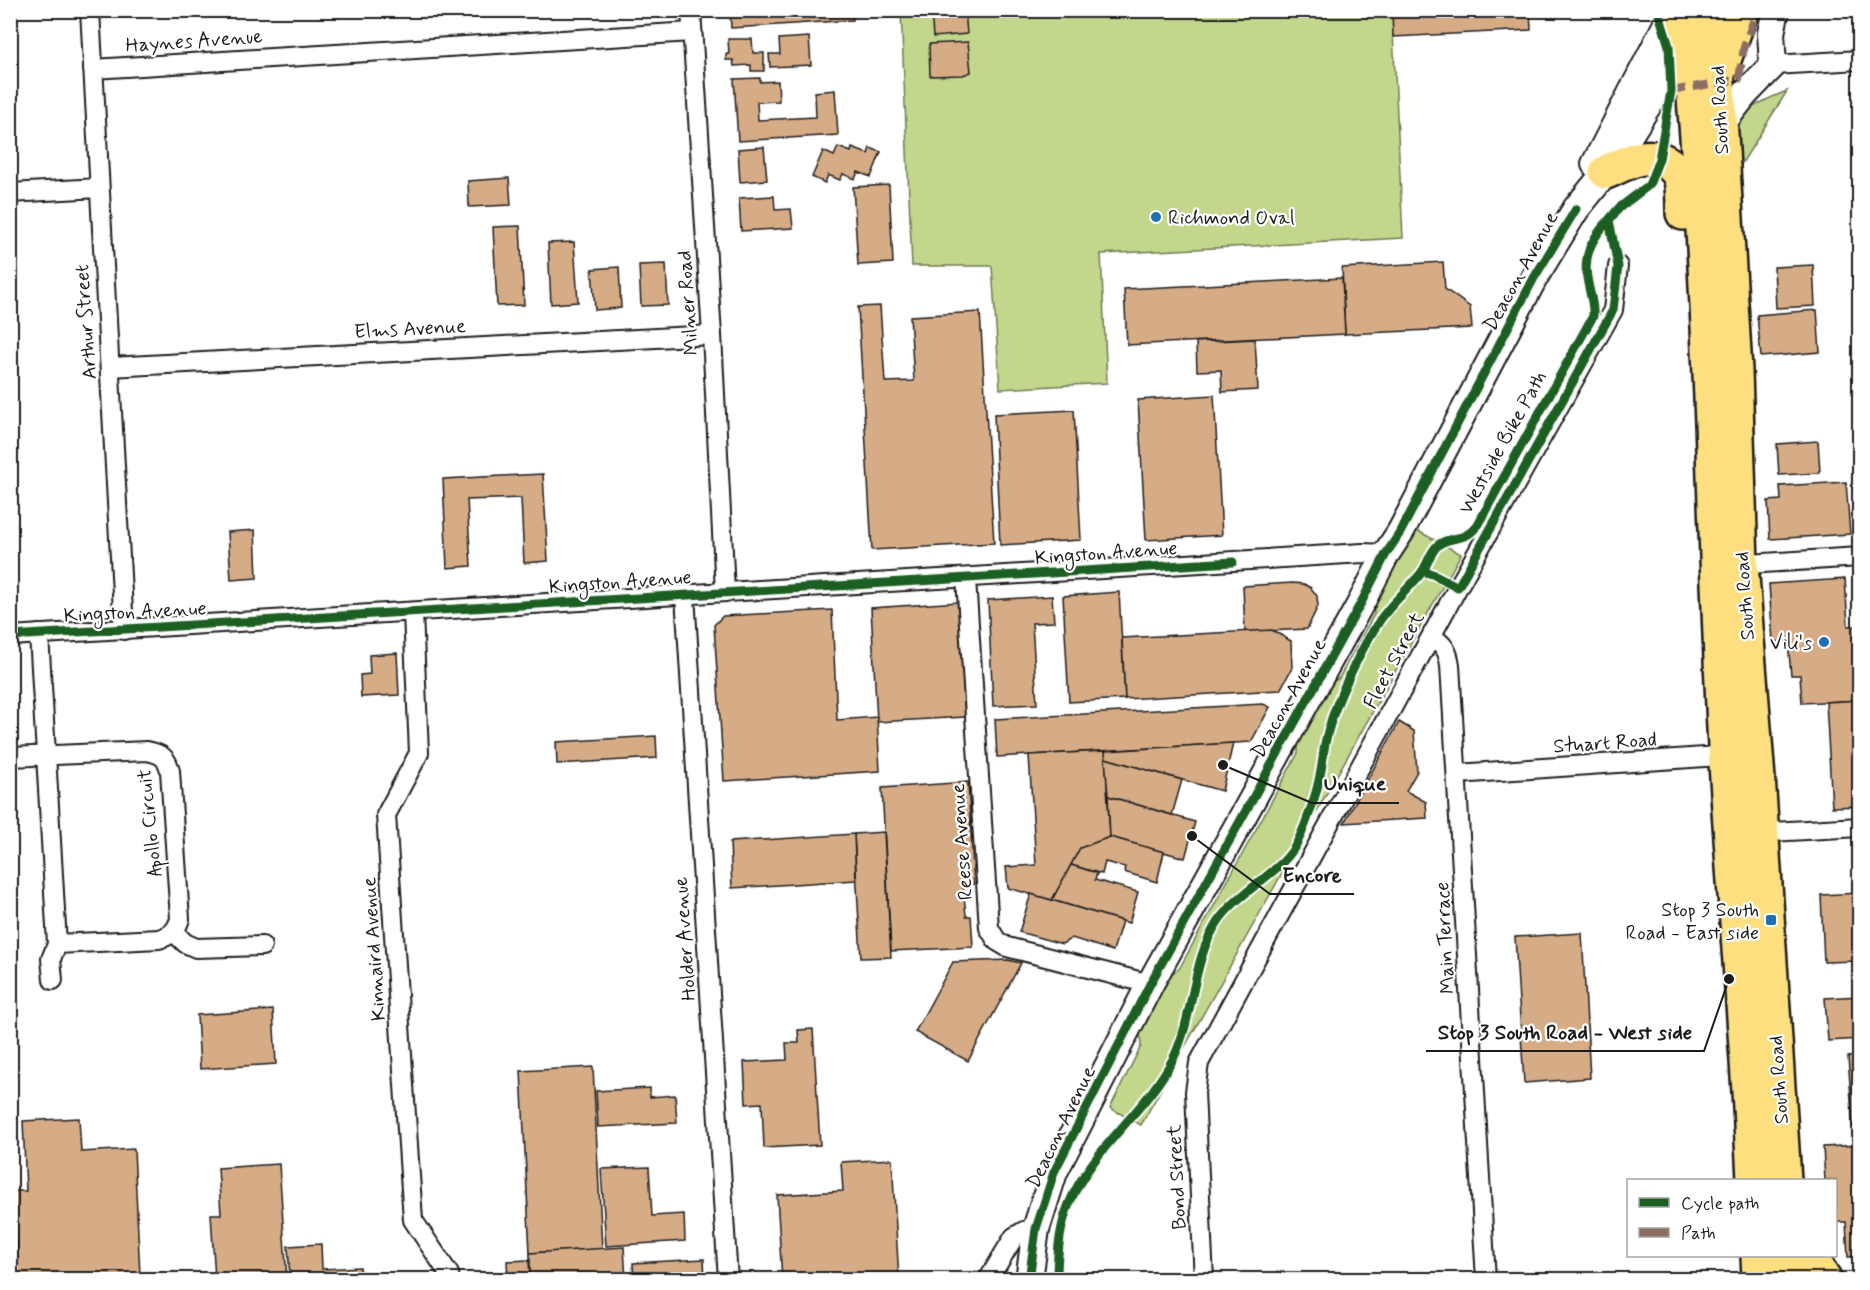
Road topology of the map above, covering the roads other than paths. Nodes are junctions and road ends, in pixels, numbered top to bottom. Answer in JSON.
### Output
{"nodes":[{"id":1,"x":90,"y":10,"type":"edge"},
{"id":2,"x":691,"y":10,"type":"edge"},
{"id":3,"x":1742,"y":10,"type":"edge"},
{"id":4,"x":1776,"y":10,"type":"edge"},
{"id":5,"x":1697,"y":15,"type":"edge"},
{"id":6,"x":692,"y":32,"type":"junction"},
{"id":7,"x":1860,"y":60,"type":"edge"},
{"id":8,"x":1773,"y":65,"type":"junction"},
{"id":9,"x":93,"y":69,"type":"junction"},
{"id":10,"x":1706,"y":87,"type":"junction"},
{"id":11,"x":1720,"y":126,"type":"junction"},
{"id":12,"x":1606,"y":172,"type":"junction"},
{"id":13,"x":99,"y":188,"type":"junction"},
{"id":14,"x":10,"y":193,"type":"edge"},
{"id":15,"x":1576,"y":208,"type":"junction"},
{"id":16,"x":1618,"y":267,"type":"dead end"},
{"id":17,"x":1707,"y":289,"type":"junction"},
{"id":18,"x":712,"y":335,"type":"junction"},
{"id":19,"x":111,"y":367,"type":"junction"},
{"id":20,"x":1386,"y":554,"type":"junction"},
{"id":21,"x":1860,"y":557,"type":"edge"},
{"id":22,"x":1729,"y":565,"type":"junction"},
{"id":23,"x":966,"y":579,"type":"junction"},
{"id":24,"x":725,"y":592,"type":"junction"},
{"id":25,"x":685,"y":595,"type":"junction"},
{"id":26,"x":413,"y":613,"type":"junction"},
{"id":27,"x":124,"y":630,"type":"junction"},
{"id":28,"x":39,"y":634,"type":"junction"},
{"id":29,"x":10,"y":636,"type":"edge"},
{"id":30,"x":1432,"y":637,"type":"junction"},
{"id":31,"x":1741,"y":755,"type":"junction"},
{"id":32,"x":46,"y":756,"type":"junction"},
{"id":33,"x":10,"y":757,"type":"edge"},
{"id":34,"x":1457,"y":774,"type":"junction"},
{"id":35,"x":1860,"y":827,"type":"edge"},
{"id":36,"x":1746,"y":833,"type":"junction"},
{"id":37,"x":174,"y":932,"type":"junction"},
{"id":38,"x":57,"y":944,"type":"junction"},
{"id":39,"x":262,"y":946,"type":"dead end"},
{"id":40,"x":52,"y":980,"type":"dead end"},
{"id":41,"x":1150,"y":984,"type":"junction"},
{"id":42,"x":1196,"y":1072,"type":"joint"},
{"id":43,"x":1754,"y":1179,"type":"edge"},
{"id":44,"x":1784,"y":1179,"type":"edge"},
{"id":45,"x":1036,"y":1229,"type":"junction"},
{"id":46,"x":1758,"y":1257,"type":"edge"},
{"id":47,"x":1789,"y":1257,"type":"edge"},
{"id":48,"x":1811,"y":1257,"type":"edge"},
{"id":49,"x":450,"y":1280,"type":"edge"},
{"id":50,"x":728,"y":1280,"type":"edge"},
{"id":51,"x":988,"y":1280,"type":"edge"},
{"id":52,"x":1029,"y":1280,"type":"edge"},
{"id":53,"x":1204,"y":1280,"type":"edge"},
{"id":54,"x":1486,"y":1280,"type":"edge"},
{"id":55,"x":1759,"y":1280,"type":"edge"},
{"id":56,"x":1791,"y":1280,"type":"edge"},
{"id":57,"x":1825,"y":1280,"type":"edge"}],
"edges":[{"from":1,"to":9,"type":"street","name":"Arthur Street"},
{"from":2,"to":6,"type":"street","name":"Milner Road"},
{"from":3,"to":10,"type":"highway"},
{"from":4,"to":8,"type":"street"},
{"from":5,"to":10,"type":"highway","name":"South Road"},
{"from":5,"to":12,"type":"street","name":"Deacon Avenue"},
{"from":5,"to":15,"type":"street","name":"Deacon Avenue"},
{"from":6,"to":9,"type":"street","name":"Haynes Avenue"},
{"from":6,"to":18,"type":"street","name":"Milner Road"},
{"from":7,"to":8,"type":"street"},
{"from":8,"to":11,"type":"street"},
{"from":9,"to":13,"type":"street","name":"Arthur Street"},
{"from":10,"to":11,"type":"highway","name":"South Road"},
{"from":10,"to":17,"type":"highway","name":"South Road"},
{"from":11,"to":22,"type":"highway","name":"South Road"},
{"from":12,"to":15,"type":"street","name":"Deacon Avenue"},
{"from":12,"to":17,"type":"highway"},
{"from":13,"to":14,"type":"street"},
{"from":13,"to":19,"type":"street","name":"Arthur Street"},
{"from":15,"to":20,"type":"street","name":"Deacon Avenue"},
{"from":16,"to":30,"type":"street","name":"Fleet Street"},
{"from":17,"to":22,"type":"highway","name":"South Road"},
{"from":18,"to":19,"type":"street","name":"Elms Avenue"},
{"from":18,"to":24,"type":"street","name":"Milner Road"},
{"from":19,"to":27,"type":"street","name":"Arthur Street"},
{"from":20,"to":23,"type":"street","name":"Kingston Avenue"},
{"from":20,"to":41,"type":"street","name":"Deacon Avenue"},
{"from":21,"to":22,"type":"street"},
{"from":22,"to":31,"type":"highway","name":"South Road"},
{"from":23,"to":24,"type":"street","name":"Kingston Avenue"},
{"from":23,"to":41,"type":"street","name":"Reese Avenue"},
{"from":24,"to":25,"type":"street","name":"Kingston Avenue"},
{"from":25,"to":26,"type":"street","name":"Kingston Avenue"},
{"from":25,"to":50,"type":"street","name":"Holder Avenue"},
{"from":26,"to":27,"type":"street","name":"Kingston Avenue"},
{"from":26,"to":49,"type":"street","name":"Kinnaird Avenue"},
{"from":27,"to":28,"type":"street","name":"Kingston Avenue"},
{"from":28,"to":29,"type":"street","name":"Kingston Avenue"},
{"from":28,"to":32,"type":"street"},
{"from":30,"to":34,"type":"street","name":"Main Terrace"},
{"from":30,"to":42,"type":"street","name":"Fleet Street"},
{"from":31,"to":34,"type":"street","name":"Stuart Road"},
{"from":31,"to":36,"type":"highway","name":"South Road"},
{"from":32,"to":33,"type":"street"},
{"from":32,"to":37,"type":"street","name":"Apollo Circuit"},
{"from":32,"to":38,"type":"street"},
{"from":34,"to":54,"type":"street","name":"Main Terrace"},
{"from":35,"to":36,"type":"street"},
{"from":36,"to":43,"type":"highway","name":"South Road"},
{"from":36,"to":44,"type":"highway","name":"South Road"},
{"from":37,"to":38,"type":"street"},
{"from":37,"to":39,"type":"street"},
{"from":38,"to":40,"type":"street"},
{"from":41,"to":45,"type":"street","name":"Deacon Avenue"},
{"from":42,"to":53,"type":"street","name":"Bond Street"},
{"from":45,"to":51,"type":"street"},
{"from":45,"to":52,"type":"street","name":"Deacon Avenue"},
{"from":46,"to":55,"type":"highway"},
{"from":47,"to":56,"type":"highway"},
{"from":48,"to":57,"type":"highway"}]}
